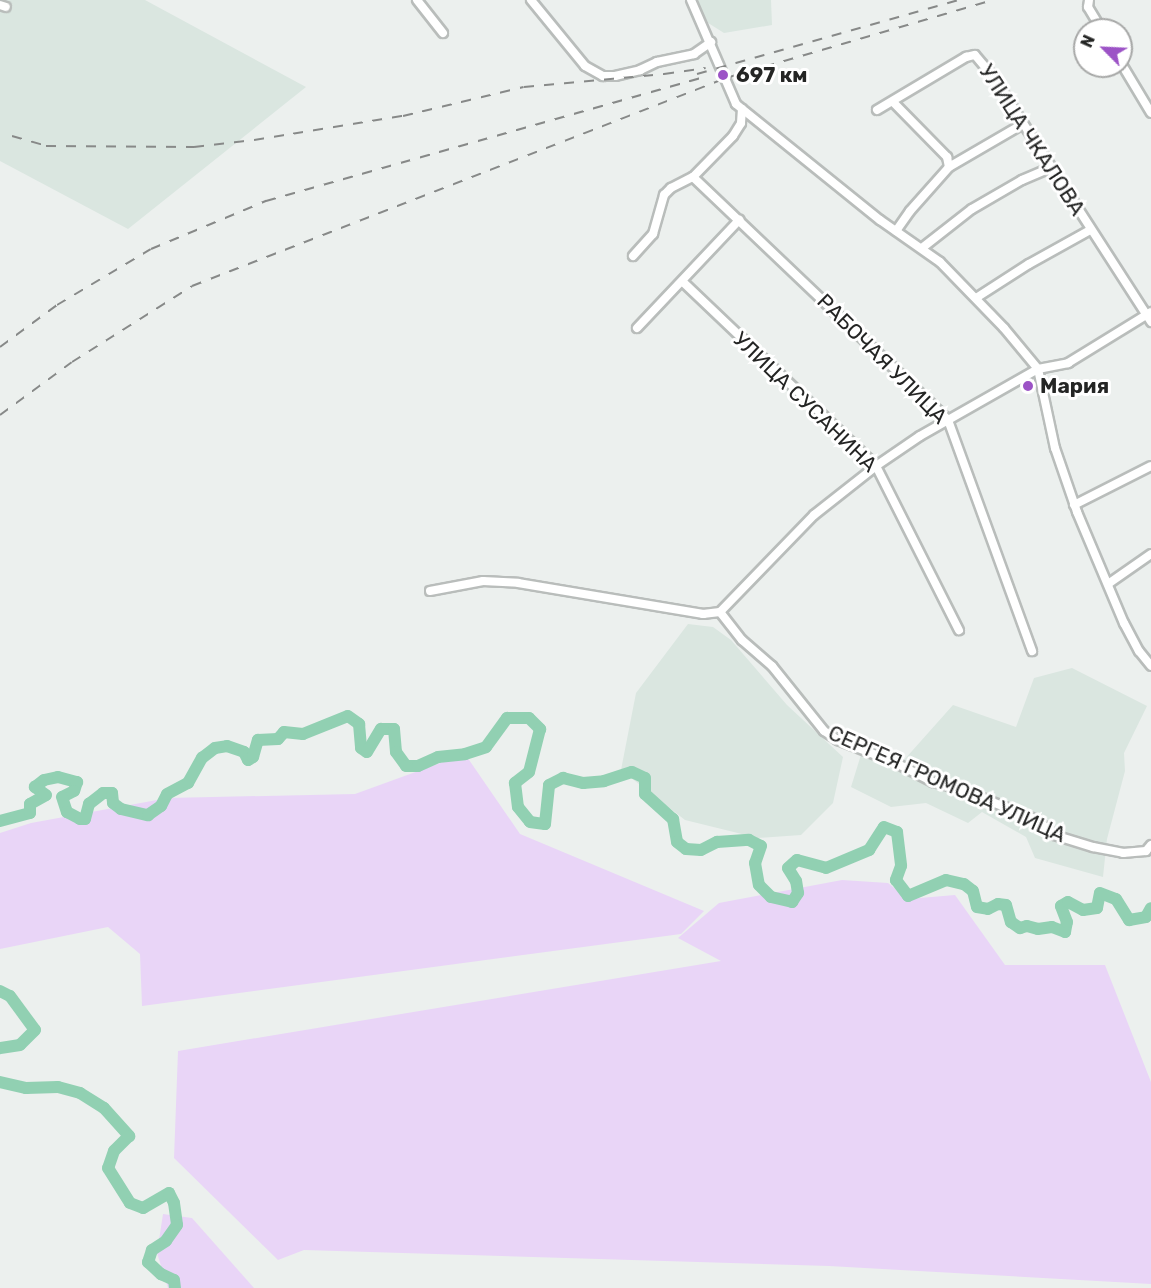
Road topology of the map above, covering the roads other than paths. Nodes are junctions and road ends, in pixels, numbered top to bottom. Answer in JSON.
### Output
{"nodes":[{"id":1,"x":417,"y":0,"type":"edge"},
{"id":2,"x":531,"y":0,"type":"edge"},
{"id":3,"x":691,"y":0,"type":"edge"},
{"id":4,"x":1089,"y":0,"type":"edge"},
{"id":5,"x":1095,"y":18,"type":"edge"},
{"id":6,"x":443,"y":33,"type":"dead end"},
{"id":7,"x":711,"y":42,"type":"junction"},
{"id":8,"x":1131,"y":78,"type":"edge"},
{"id":9,"x":894,"y":102,"type":"junction"},
{"id":10,"x":1148,"y":102,"type":"edge"},
{"id":11,"x":741,"y":109,"type":"junction"},
{"id":12,"x":877,"y":110,"type":"dead end"},
{"id":13,"x":1151,"y":113,"type":"edge"},
{"id":14,"x":1023,"y":124,"type":"junction"},
{"id":15,"x":950,"y":167,"type":"junction"},
{"id":16,"x":1050,"y":168,"type":"junction"},
{"id":17,"x":693,"y":177,"type":"junction"},
{"id":18,"x":739,"y":220,"type":"junction"},
{"id":19,"x":1090,"y":230,"type":"junction"},
{"id":20,"x":896,"y":231,"type":"junction"},
{"id":21,"x":922,"y":248,"type":"junction"},
{"id":22,"x":633,"y":256,"type":"dead end"},
{"id":23,"x":683,"y":282,"type":"junction"},
{"id":24,"x":976,"y":298,"type":"junction"},
{"id":25,"x":1150,"y":316,"type":"edge"},
{"id":26,"x":637,"y":328,"type":"dead end"},
{"id":27,"x":1038,"y":369,"type":"junction"},
{"id":28,"x":948,"y":420,"type":"junction"},
{"id":29,"x":876,"y":466,"type":"junction"},
{"id":30,"x":1151,"y":466,"type":"edge"},
{"id":31,"x":1074,"y":505,"type":"junction"},
{"id":32,"x":1151,"y":554,"type":"edge"},
{"id":33,"x":1108,"y":584,"type":"junction"},
{"id":34,"x":430,"y":591,"type":"dead end"},
{"id":35,"x":720,"y":612,"type":"junction"},
{"id":36,"x":959,"y":630,"type":"dead end"},
{"id":37,"x":1032,"y":651,"type":"dead end"},
{"id":38,"x":1150,"y":663,"type":"edge"},
{"id":39,"x":1151,"y":845,"type":"edge"}],
"edges":[{"from":1,"to":6,"type":"street"},
{"from":2,"to":7,"type":"street"},
{"from":3,"to":7,"type":"street"},
{"from":4,"to":5,"type":"street"},
{"from":7,"to":11,"type":"street"},
{"from":8,"to":10,"type":"street"},
{"from":9,"to":12,"type":"street","name":"УЛИЦА ЧКАЛОВА"},
{"from":9,"to":14,"type":"street","name":"УЛИЦА ЧКАЛОВА"},
{"from":9,"to":15,"type":"street"},
{"from":10,"to":13,"type":"street"},
{"from":11,"to":17,"type":"street"},
{"from":11,"to":20,"type":"street"},
{"from":14,"to":15,"type":"street"},
{"from":14,"to":16,"type":"street","name":"УЛИЦА ЧКАЛОВА"},
{"from":15,"to":20,"type":"street"},
{"from":16,"to":19,"type":"street","name":"УЛИЦА ЧКАЛОВА"},
{"from":16,"to":21,"type":"street"},
{"from":17,"to":18,"type":"street","name":"РАБОЧАЯ УЛИЦА"},
{"from":17,"to":22,"type":"street"},
{"from":18,"to":23,"type":"street"},
{"from":18,"to":28,"type":"street","name":"РАБОЧАЯ УЛИЦА"},
{"from":19,"to":24,"type":"street"},
{"from":19,"to":25,"type":"street","name":"УЛИЦА ЧКАЛОВА"},
{"from":20,"to":21,"type":"street"},
{"from":21,"to":24,"type":"street"},
{"from":23,"to":26,"type":"street"},
{"from":23,"to":29,"type":"street","name":"УЛИЦА СУСАНИНА"},
{"from":24,"to":27,"type":"street"},
{"from":25,"to":27,"type":"street"},
{"from":27,"to":28,"type":"street"},
{"from":27,"to":31,"type":"street"},
{"from":28,"to":29,"type":"street"},
{"from":28,"to":37,"type":"street","name":"РАБОЧАЯ УЛИЦА"},
{"from":29,"to":35,"type":"street"},
{"from":29,"to":36,"type":"street","name":"УЛИЦА СУСАНИНА"},
{"from":30,"to":31,"type":"street"},
{"from":31,"to":33,"type":"street"},
{"from":32,"to":33,"type":"street"},
{"from":33,"to":38,"type":"street"},
{"from":34,"to":35,"type":"street"},
{"from":35,"to":39,"type":"street","name":"СЕРГЕЯ ГРОМОВА УЛИЦА"}]}
